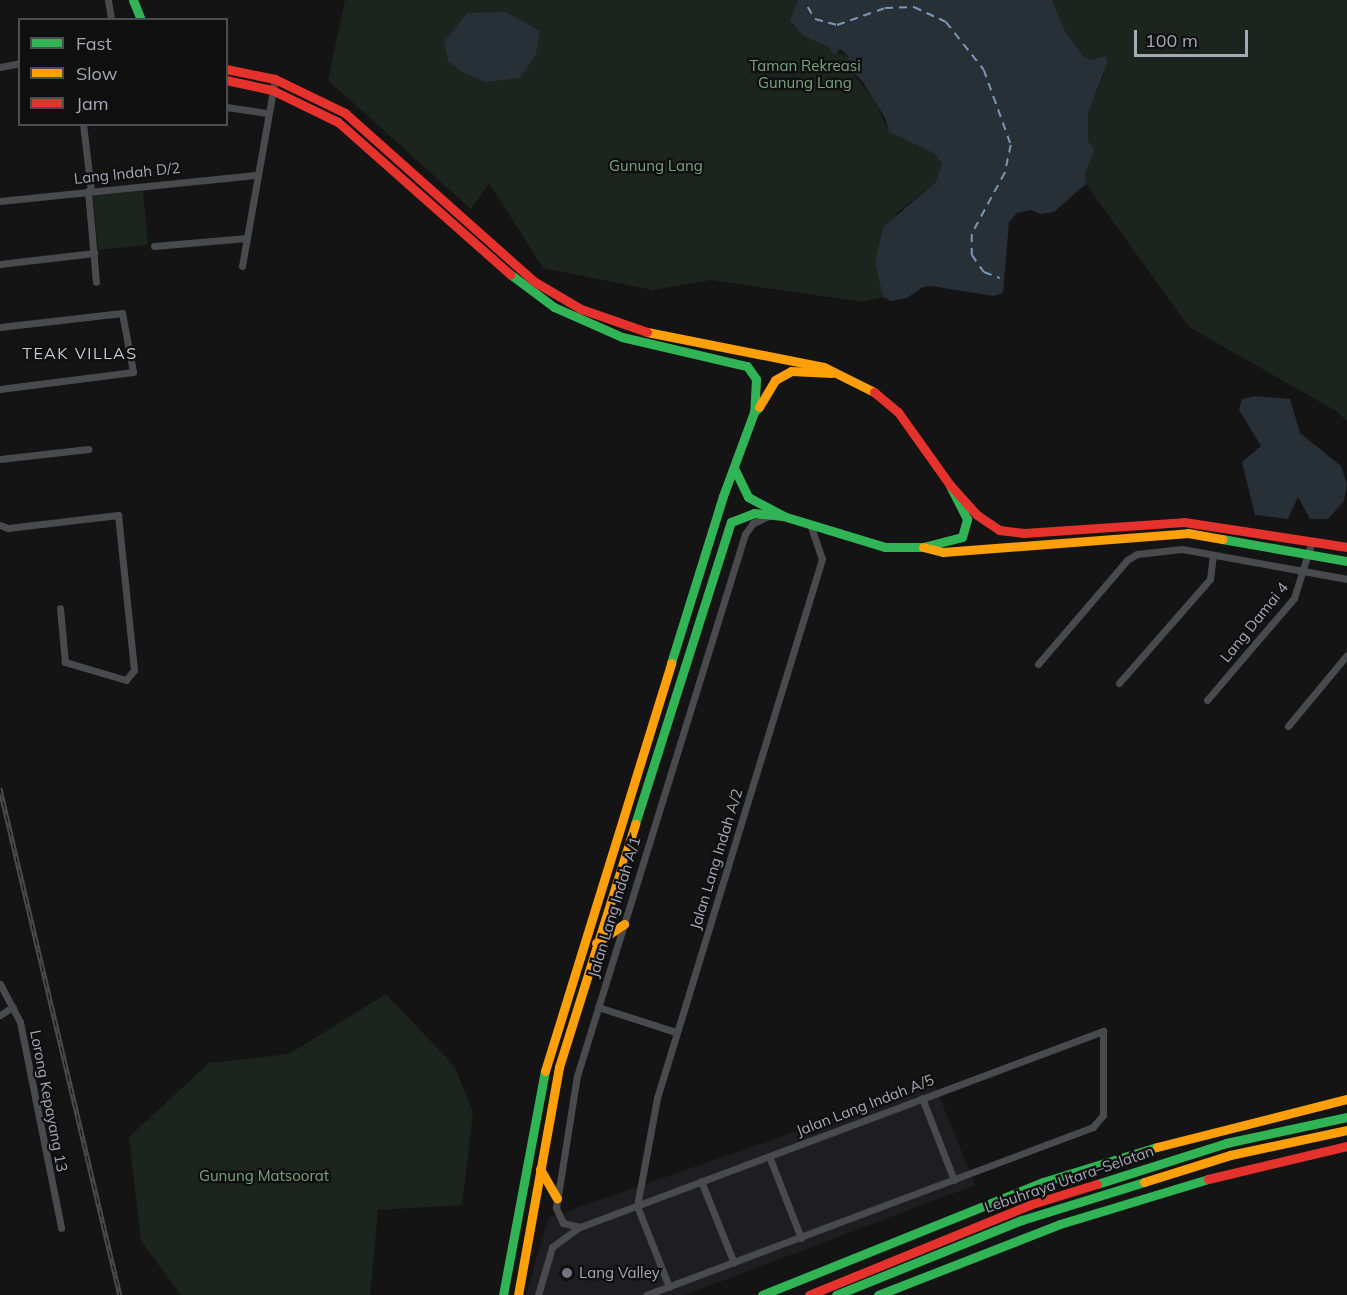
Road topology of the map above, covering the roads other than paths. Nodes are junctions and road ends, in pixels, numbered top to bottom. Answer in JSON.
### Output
{"nodes":[{"id":1,"x":108,"y":0,"type":"edge"},
{"id":2,"x":133,"y":0,"type":"edge"},
{"id":3,"x":111,"y":18,"type":"edge"},
{"id":4,"x":140,"y":18,"type":"edge"},
{"id":5,"x":18,"y":63,"type":"edge"},
{"id":6,"x":0,"y":67,"type":"edge"},
{"id":7,"x":228,"y":69,"type":"edge"},
{"id":8,"x":275,"y":79,"type":"junction"},
{"id":9,"x":228,"y":80,"type":"edge"},
{"id":10,"x":272,"y":90,"type":"junction"},
{"id":11,"x":228,"y":106,"type":"edge"},
{"id":12,"x":267,"y":113,"type":"junction"},
{"id":13,"x":83,"y":126,"type":"edge"},
{"id":14,"x":257,"y":175,"type":"junction"},
{"id":15,"x":89,"y":191,"type":"junction"},
{"id":16,"x":0,"y":201,"type":"edge"},
{"id":17,"x":247,"y":238,"type":"junction"},
{"id":18,"x":154,"y":246,"type":"dead end"},
{"id":19,"x":94,"y":253,"type":"junction"},
{"id":20,"x":0,"y":264,"type":"edge"},
{"id":21,"x":242,"y":266,"type":"dead end"},
{"id":22,"x":96,"y":282,"type":"dead end"},
{"id":23,"x":0,"y":327,"type":"edge"},
{"id":24,"x":832,"y":373,"type":"junction"},
{"id":25,"x":0,"y":389,"type":"edge"},
{"id":26,"x":754,"y":412,"type":"junction"},
{"id":27,"x":88,"y":449,"type":"dead end"},
{"id":28,"x":0,"y":459,"type":"edge"},
{"id":29,"x":735,"y":468,"type":"junction"},
{"id":30,"x":950,"y":485,"type":"junction"},
{"id":31,"x":769,"y":516,"type":"junction"},
{"id":32,"x":783,"y":516,"type":"junction"},
{"id":33,"x":0,"y":525,"type":"edge"},
{"id":34,"x":810,"y":525,"type":"junction"},
{"id":35,"x":1312,"y":541,"type":"junction"},
{"id":36,"x":923,"y":547,"type":"junction"},
{"id":37,"x":1347,"y":548,"type":"edge"},
{"id":38,"x":1310,"y":554,"type":"junction"},
{"id":39,"x":1213,"y":555,"type":"junction"},
{"id":40,"x":1347,"y":561,"type":"edge"},
{"id":41,"x":1304,"y":570,"type":"junction"},
{"id":42,"x":1347,"y":579,"type":"edge"},
{"id":43,"x":60,"y":608,"type":"dead end"},
{"id":44,"x":1347,"y":655,"type":"edge"},
{"id":45,"x":1038,"y":664,"type":"dead end"},
{"id":46,"x":1119,"y":683,"type":"dead end"},
{"id":47,"x":1207,"y":700,"type":"dead end"},
{"id":48,"x":1288,"y":726,"type":"dead end"},
{"id":49,"x":624,"y":924,"type":"junction"},
{"id":50,"x":596,"y":944,"type":"junction"},
{"id":51,"x":0,"y":984,"type":"edge"},
{"id":52,"x":13,"y":1007,"type":"junction"},
{"id":53,"x":598,"y":1007,"type":"junction"},
{"id":54,"x":0,"y":1015,"type":"edge"},
{"id":55,"x":676,"y":1032,"type":"junction"},
{"id":56,"x":922,"y":1098,"type":"junction"},
{"id":57,"x":1347,"y":1099,"type":"edge"},
{"id":58,"x":1347,"y":1118,"type":"edge"},
{"id":59,"x":1347,"y":1130,"type":"edge"},
{"id":60,"x":1347,"y":1146,"type":"edge"},
{"id":61,"x":769,"y":1156,"type":"junction"},
{"id":62,"x":540,"y":1168,"type":"junction"},
{"id":63,"x":954,"y":1180,"type":"junction"},
{"id":64,"x":701,"y":1181,"type":"junction"},
{"id":65,"x":557,"y":1198,"type":"junction"},
{"id":66,"x":637,"y":1206,"type":"junction"},
{"id":67,"x":580,"y":1227,"type":"junction"},
{"id":68,"x":61,"y":1228,"type":"dead end"},
{"id":69,"x":801,"y":1238,"type":"junction"},
{"id":70,"x":734,"y":1263,"type":"junction"},
{"id":71,"x":669,"y":1287,"type":"junction"},
{"id":72,"x":503,"y":1295,"type":"edge"},
{"id":73,"x":518,"y":1295,"type":"edge"},
{"id":74,"x":538,"y":1295,"type":"edge"},
{"id":75,"x":648,"y":1295,"type":"edge"},
{"id":76,"x":762,"y":1295,"type":"edge"},
{"id":77,"x":809,"y":1295,"type":"edge"},
{"id":78,"x":836,"y":1295,"type":"edge"},
{"id":79,"x":878,"y":1295,"type":"edge"}],
"edges":[{"from":1,"to":3,"type":"street"},
{"from":2,"to":4,"type":"main road"},
{"from":5,"to":6,"type":"street"},
{"from":7,"to":8,"type":"main road"},
{"from":8,"to":10,"type":"street"},
{"from":8,"to":24,"type":"main road"},
{"from":9,"to":10,"type":"main road"},
{"from":10,"to":12,"type":"street"},
{"from":10,"to":26,"type":"main road"},
{"from":11,"to":12,"type":"street"},
{"from":12,"to":14,"type":"street"},
{"from":13,"to":15,"type":"street"},
{"from":14,"to":15,"type":"street","name":"Lang Indah D/2"},
{"from":14,"to":17,"type":"street"},
{"from":15,"to":16,"type":"street","name":"Lang Indah D/2"},
{"from":15,"to":19,"type":"street"},
{"from":17,"to":18,"type":"street"},
{"from":17,"to":21,"type":"street"},
{"from":19,"to":20,"type":"street"},
{"from":19,"to":22,"type":"street"},
{"from":23,"to":25,"type":"street"},
{"from":24,"to":26,"type":"main road"},
{"from":24,"to":30,"type":"main road"},
{"from":26,"to":29,"type":"main road"},
{"from":27,"to":28,"type":"street"},
{"from":29,"to":32,"type":"main road"},
{"from":29,"to":72,"type":"main road"},
{"from":30,"to":35,"type":"main road"},
{"from":30,"to":36,"type":"main road"},
{"from":31,"to":32,"type":"main road","name":"Jalan Lang Indah A/1"},
{"from":31,"to":49,"type":"street","name":"Jalan Lang Indah A/1"},
{"from":31,"to":50,"type":"main road","name":"Jalan Lang Indah A/1"},
{"from":32,"to":34,"type":"main road"},
{"from":33,"to":43,"type":"street"},
{"from":34,"to":36,"type":"main road"},
{"from":34,"to":55,"type":"street","name":"Jalan Lang Indah A/2"},
{"from":35,"to":37,"type":"main road"},
{"from":35,"to":38,"type":"street","name":"Lang Damai 4"},
{"from":36,"to":38,"type":"main road"},
{"from":38,"to":40,"type":"main road"},
{"from":38,"to":41,"type":"street","name":"Lang Damai 4"},
{"from":39,"to":41,"type":"street"},
{"from":39,"to":45,"type":"street"},
{"from":39,"to":46,"type":"street"},
{"from":41,"to":42,"type":"street"},
{"from":41,"to":47,"type":"street","name":"Lang Damai 4"},
{"from":44,"to":48,"type":"street"},
{"from":49,"to":50,"type":"main road"},
{"from":49,"to":53,"type":"street","name":"Jalan Lang Indah A/1"},
{"from":50,"to":62,"type":"main road","name":"Jalan Lang Indah A/1"},
{"from":51,"to":52,"type":"street","name":"Lorong Kepayang 13"},
{"from":52,"to":54,"type":"street"},
{"from":52,"to":68,"type":"street","name":"Lorong Kepayang 13"},
{"from":53,"to":55,"type":"street"},
{"from":53,"to":65,"type":"street","name":"Jalan Lang Indah A/1"},
{"from":55,"to":66,"type":"street","name":"Jalan Lang Indah A/2"},
{"from":56,"to":61,"type":"street","name":"Jalan Lang Indah A/5"},
{"from":56,"to":63,"type":"street"},
{"from":56,"to":63,"type":"street","name":"Jalan Lang Indah A/5"},
{"from":57,"to":76,"type":"main road"},
{"from":58,"to":77,"type":"main road","name":"Lebuhraya Utara–Selatan"},
{"from":59,"to":78,"type":"main road","name":"Lebuhraya Utara–Selatan"},
{"from":60,"to":79,"type":"main road"},
{"from":61,"to":64,"type":"street","name":"Jalan Lang Indah A/5"},
{"from":61,"to":69,"type":"street"},
{"from":62,"to":65,"type":"main road"},
{"from":62,"to":73,"type":"main road","name":"Jalan Lang Indah A/1"},
{"from":63,"to":69,"type":"street"},
{"from":64,"to":66,"type":"street","name":"Jalan Lang Indah A/5"},
{"from":64,"to":70,"type":"street"},
{"from":65,"to":67,"type":"street","name":"Jalan Lang Indah A/1"},
{"from":66,"to":67,"type":"street","name":"Jalan Lang Indah A/5"},
{"from":66,"to":71,"type":"street"},
{"from":67,"to":74,"type":"street"},
{"from":69,"to":70,"type":"street"},
{"from":70,"to":71,"type":"street"},
{"from":71,"to":75,"type":"street"}]}
